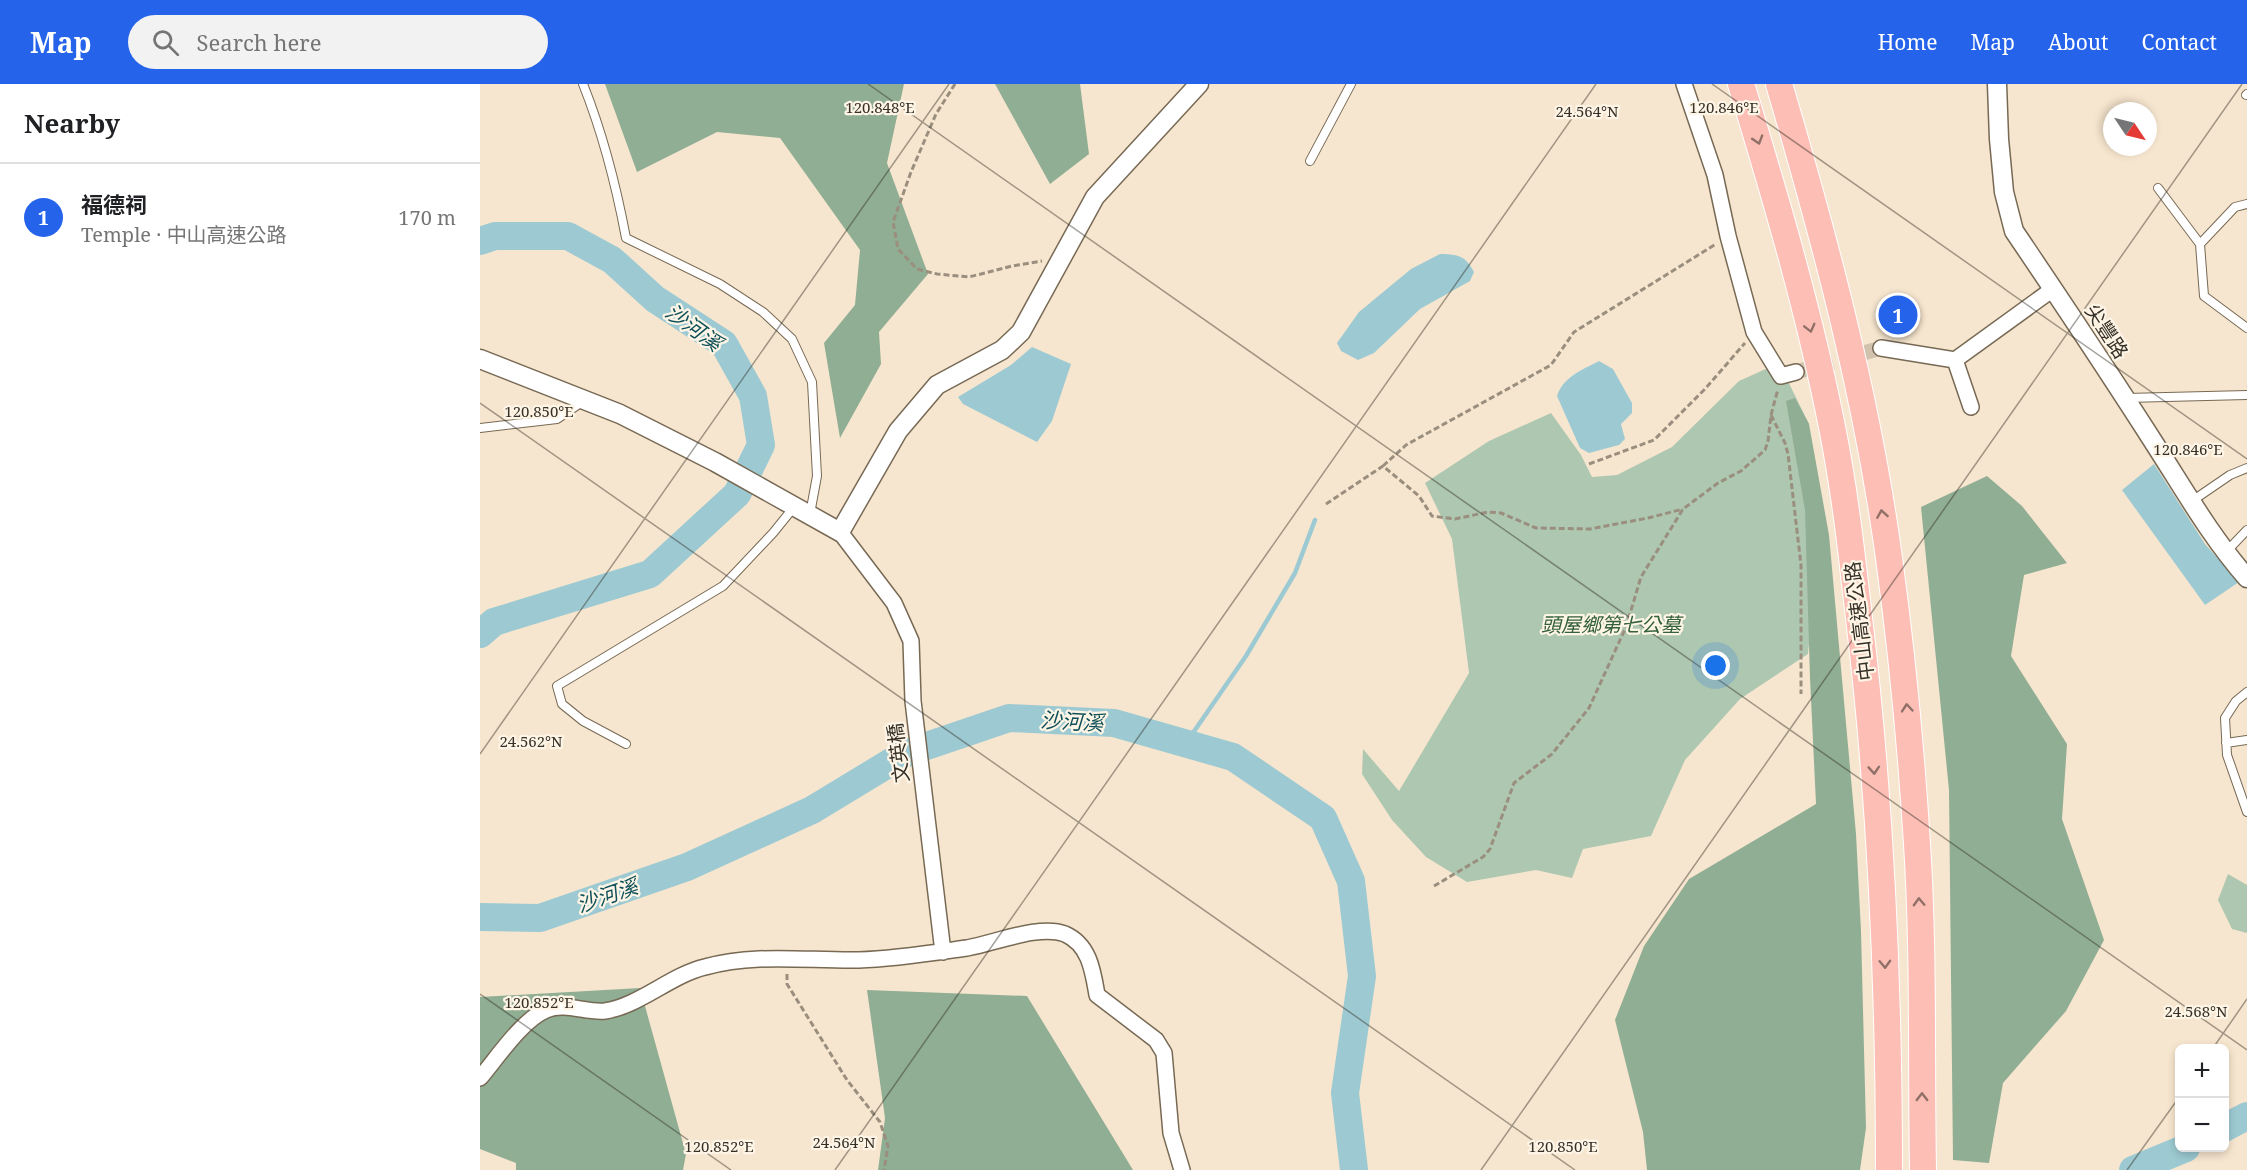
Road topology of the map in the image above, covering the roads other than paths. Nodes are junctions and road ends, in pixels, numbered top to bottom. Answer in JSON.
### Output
{"nodes":[{"id":1,"x":583,"y":84,"type":"edge"},
{"id":2,"x":1198,"y":84,"type":"edge"},
{"id":3,"x":1350,"y":84,"type":"edge"},
{"id":4,"x":1684,"y":84,"type":"edge"},
{"id":5,"x":1741,"y":84,"type":"edge"},
{"id":6,"x":1779,"y":84,"type":"edge"},
{"id":7,"x":1997,"y":84,"type":"edge"},
{"id":8,"x":1310,"y":161,"type":"dead end"},
{"id":9,"x":2158,"y":188,"type":"dead end"},
{"id":10,"x":2247,"y":204,"type":"edge"},
{"id":11,"x":2200,"y":244,"type":"junction"},
{"id":12,"x":2053,"y":289,"type":"junction"},
{"id":13,"x":2247,"y":328,"type":"edge"},
{"id":14,"x":1881,"y":348,"type":"tunnel mouth"},
{"id":15,"x":480,"y":359,"type":"edge"},
{"id":16,"x":1955,"y":360,"type":"junction"},
{"id":17,"x":1789,"y":374,"type":"road end"},
{"id":18,"x":2247,"y":395,"type":"edge"},
{"id":19,"x":2125,"y":398,"type":"junction"},
{"id":20,"x":584,"y":401,"type":"junction"},
{"id":21,"x":1971,"y":406,"type":"dead end"},
{"id":22,"x":480,"y":428,"type":"edge"},
{"id":23,"x":2247,"y":468,"type":"edge"},
{"id":24,"x":2190,"y":502,"type":"junction"},
{"id":25,"x":797,"y":508,"type":"junction"},
{"id":26,"x":2247,"y":530,"type":"edge"},
{"id":27,"x":840,"y":532,"type":"junction"},
{"id":28,"x":2225,"y":553,"type":"junction"},
{"id":29,"x":2247,"y":578,"type":"edge"},
{"id":30,"x":2247,"y":692,"type":"edge"},
{"id":31,"x":2247,"y":740,"type":"edge"},
{"id":32,"x":2226,"y":743,"type":"junction"},
{"id":33,"x":626,"y":744,"type":"dead end"},
{"id":34,"x":2247,"y":812,"type":"edge"},
{"id":35,"x":943,"y":952,"type":"junction"},
{"id":36,"x":480,"y":1078,"type":"edge"},
{"id":37,"x":1889,"y":1162,"type":"edge"},
{"id":38,"x":1922,"y":1163,"type":"edge"},
{"id":39,"x":1182,"y":1170,"type":"edge"}],
"edges":[{"from":1,"to":25,"type":"lane"},
{"from":2,"to":27,"type":"street"},
{"from":3,"to":8,"type":"lane"},
{"from":4,"to":17,"type":"street"},
{"from":5,"to":37,"type":"highway","name":"中山高速公路","one_way":true},
{"from":38,"to":6,"type":"highway","name":"中山高速公路","one_way":true},
{"from":7,"to":12,"type":"street","name":"尖豐路"},
{"from":9,"to":11,"type":"lane"},
{"from":10,"to":11,"type":"lane"},
{"from":11,"to":13,"type":"lane"},
{"from":12,"to":16,"type":"street"},
{"from":12,"to":19,"type":"street","name":"尖豐路"},
{"from":14,"to":16,"type":"street"},
{"from":15,"to":20,"type":"street"},
{"from":16,"to":21,"type":"street"},
{"from":18,"to":19,"type":"lane"},
{"from":19,"to":24,"type":"street","name":"尖豐路"},
{"from":20,"to":22,"type":"lane"},
{"from":20,"to":25,"type":"street"},
{"from":23,"to":24,"type":"lane"},
{"from":24,"to":28,"type":"street","name":"尖豐路"},
{"from":25,"to":27,"type":"street"},
{"from":25,"to":33,"type":"lane"},
{"from":26,"to":28,"type":"lane"},
{"from":27,"to":35,"type":"street","name":"文英橋"},
{"from":28,"to":29,"type":"street","name":"尖豐路"},
{"from":30,"to":32,"type":"lane"},
{"from":31,"to":32,"type":"lane"},
{"from":32,"to":34,"type":"lane"},
{"from":35,"to":36,"type":"street"},
{"from":35,"to":39,"type":"street"}]}
